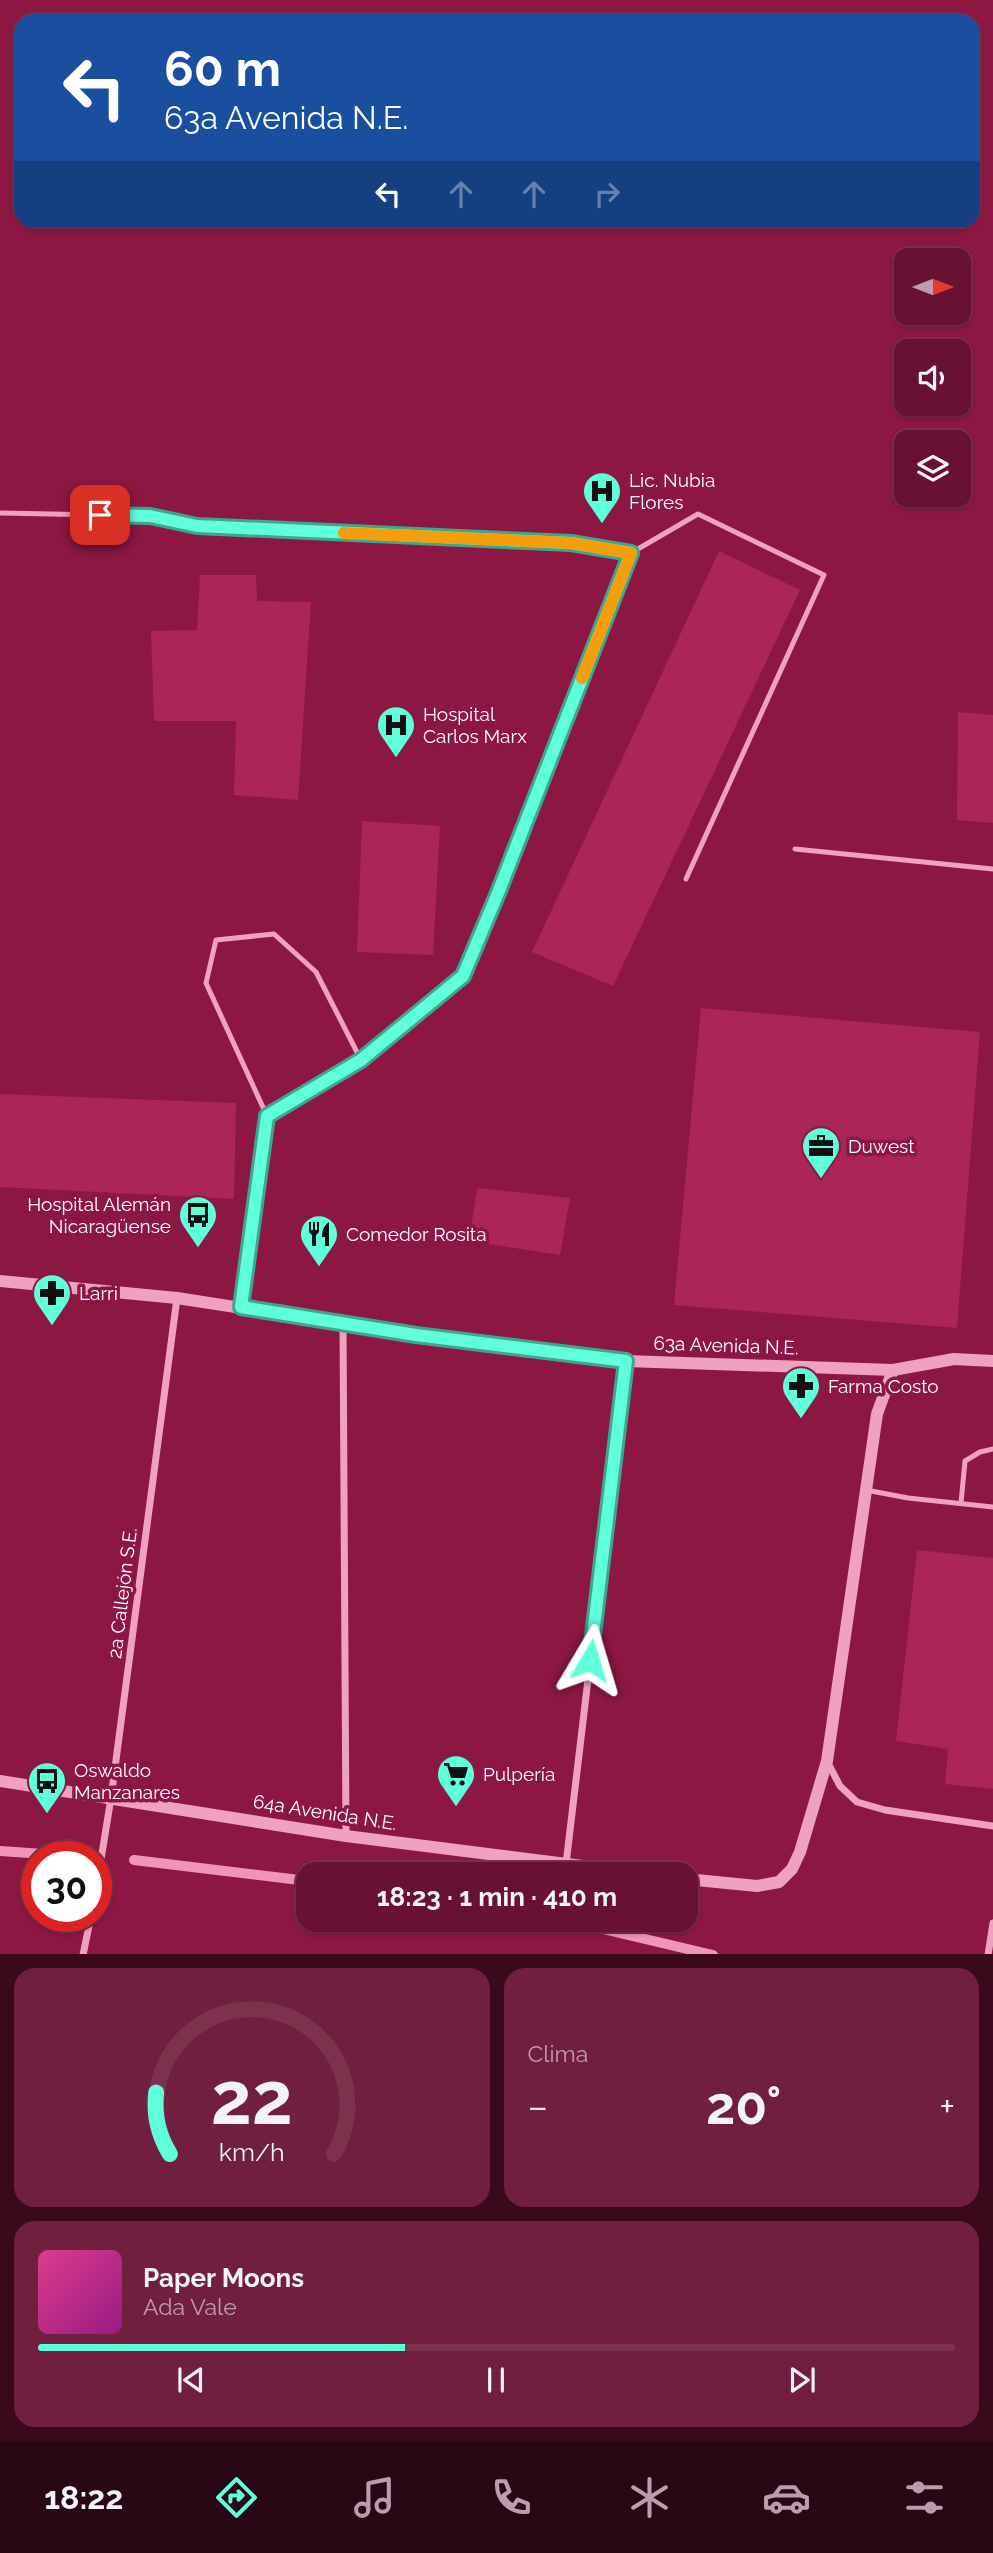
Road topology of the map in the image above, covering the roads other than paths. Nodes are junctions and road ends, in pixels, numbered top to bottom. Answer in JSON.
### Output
{"nodes":[{"id":1,"x":0,"y":513,"type":"edge"},
{"id":2,"x":631,"y":553,"type":"junction"},
{"id":3,"x":795,"y":849,"type":"dead end"},
{"id":4,"x":993,"y":869,"type":"edge"},
{"id":5,"x":686,"y":879,"type":"dead end"},
{"id":6,"x":361,"y":1060,"type":"junction"},
{"id":7,"x":267,"y":1116,"type":"junction"},
{"id":8,"x":0,"y":1281,"type":"edge"},
{"id":9,"x":177,"y":1298,"type":"junction"},
{"id":10,"x":241,"y":1307,"type":"junction"},
{"id":11,"x":343,"y":1323,"type":"junction"},
{"id":12,"x":626,"y":1361,"type":"junction"},
{"id":13,"x":993,"y":1361,"type":"edge"},
{"id":14,"x":893,"y":1370,"type":"junction"},
{"id":15,"x":993,"y":1449,"type":"edge"},
{"id":16,"x":866,"y":1490,"type":"junction"},
{"id":17,"x":961,"y":1503,"type":"junction"},
{"id":18,"x":993,"y":1507,"type":"edge"},
{"id":19,"x":827,"y":1761,"type":"junction"},
{"id":20,"x":0,"y":1782,"type":"edge"},
{"id":21,"x":111,"y":1798,"type":"junction"},
{"id":22,"x":993,"y":1826,"type":"edge"},
{"id":23,"x":346,"y":1836,"type":"junction"},
{"id":24,"x":105,"y":1841,"type":"edge"},
{"id":25,"x":543,"y":1862,"type":"edge"},
{"id":26,"x":566,"y":1862,"type":"edge"},
{"id":27,"x":698,"y":1880,"type":"edge"},
{"id":28,"x":993,"y":1923,"type":"edge"},
{"id":29,"x":88,"y":1932,"type":"edge"},
{"id":30,"x":83,"y":1954,"type":"edge"},
{"id":31,"x":988,"y":1954,"type":"edge"}],
"edges":[{"from":1,"to":2,"type":"lane"},
{"from":2,"to":5,"type":"lane"},
{"from":2,"to":6,"type":"lane"},
{"from":3,"to":4,"type":"lane"},
{"from":6,"to":7,"type":"lane"},
{"from":6,"to":7,"type":"lane"},
{"from":7,"to":10,"type":"lane"},
{"from":8,"to":9,"type":"street","name":"63a Avenida N.E."},
{"from":9,"to":10,"type":"street","name":"63a Avenida N.E."},
{"from":9,"to":21,"type":"street","name":"2a Callejón S.E."},
{"from":10,"to":11,"type":"street","name":"63a Avenida N.E."},
{"from":11,"to":12,"type":"street","name":"63a Avenida N.E."},
{"from":11,"to":23,"type":"street"},
{"from":12,"to":14,"type":"street","name":"63a Avenida N.E."},
{"from":12,"to":26,"type":"street"},
{"from":13,"to":14,"type":"street","name":"63a Avenida N.E."},
{"from":14,"to":16,"type":"street"},
{"from":15,"to":17,"type":"lane"},
{"from":16,"to":17,"type":"lane"},
{"from":16,"to":19,"type":"street"},
{"from":17,"to":18,"type":"lane"},
{"from":19,"to":22,"type":"street"},
{"from":19,"to":27,"type":"street"},
{"from":20,"to":21,"type":"street","name":"64a Avenida N.E."},
{"from":21,"to":23,"type":"street","name":"64a Avenida N.E."},
{"from":21,"to":24,"type":"street","name":"2a Callejón S.E."},
{"from":23,"to":25,"type":"street","name":"64a Avenida N.E."},
{"from":28,"to":31,"type":"street"},
{"from":29,"to":30,"type":"street"}]}
